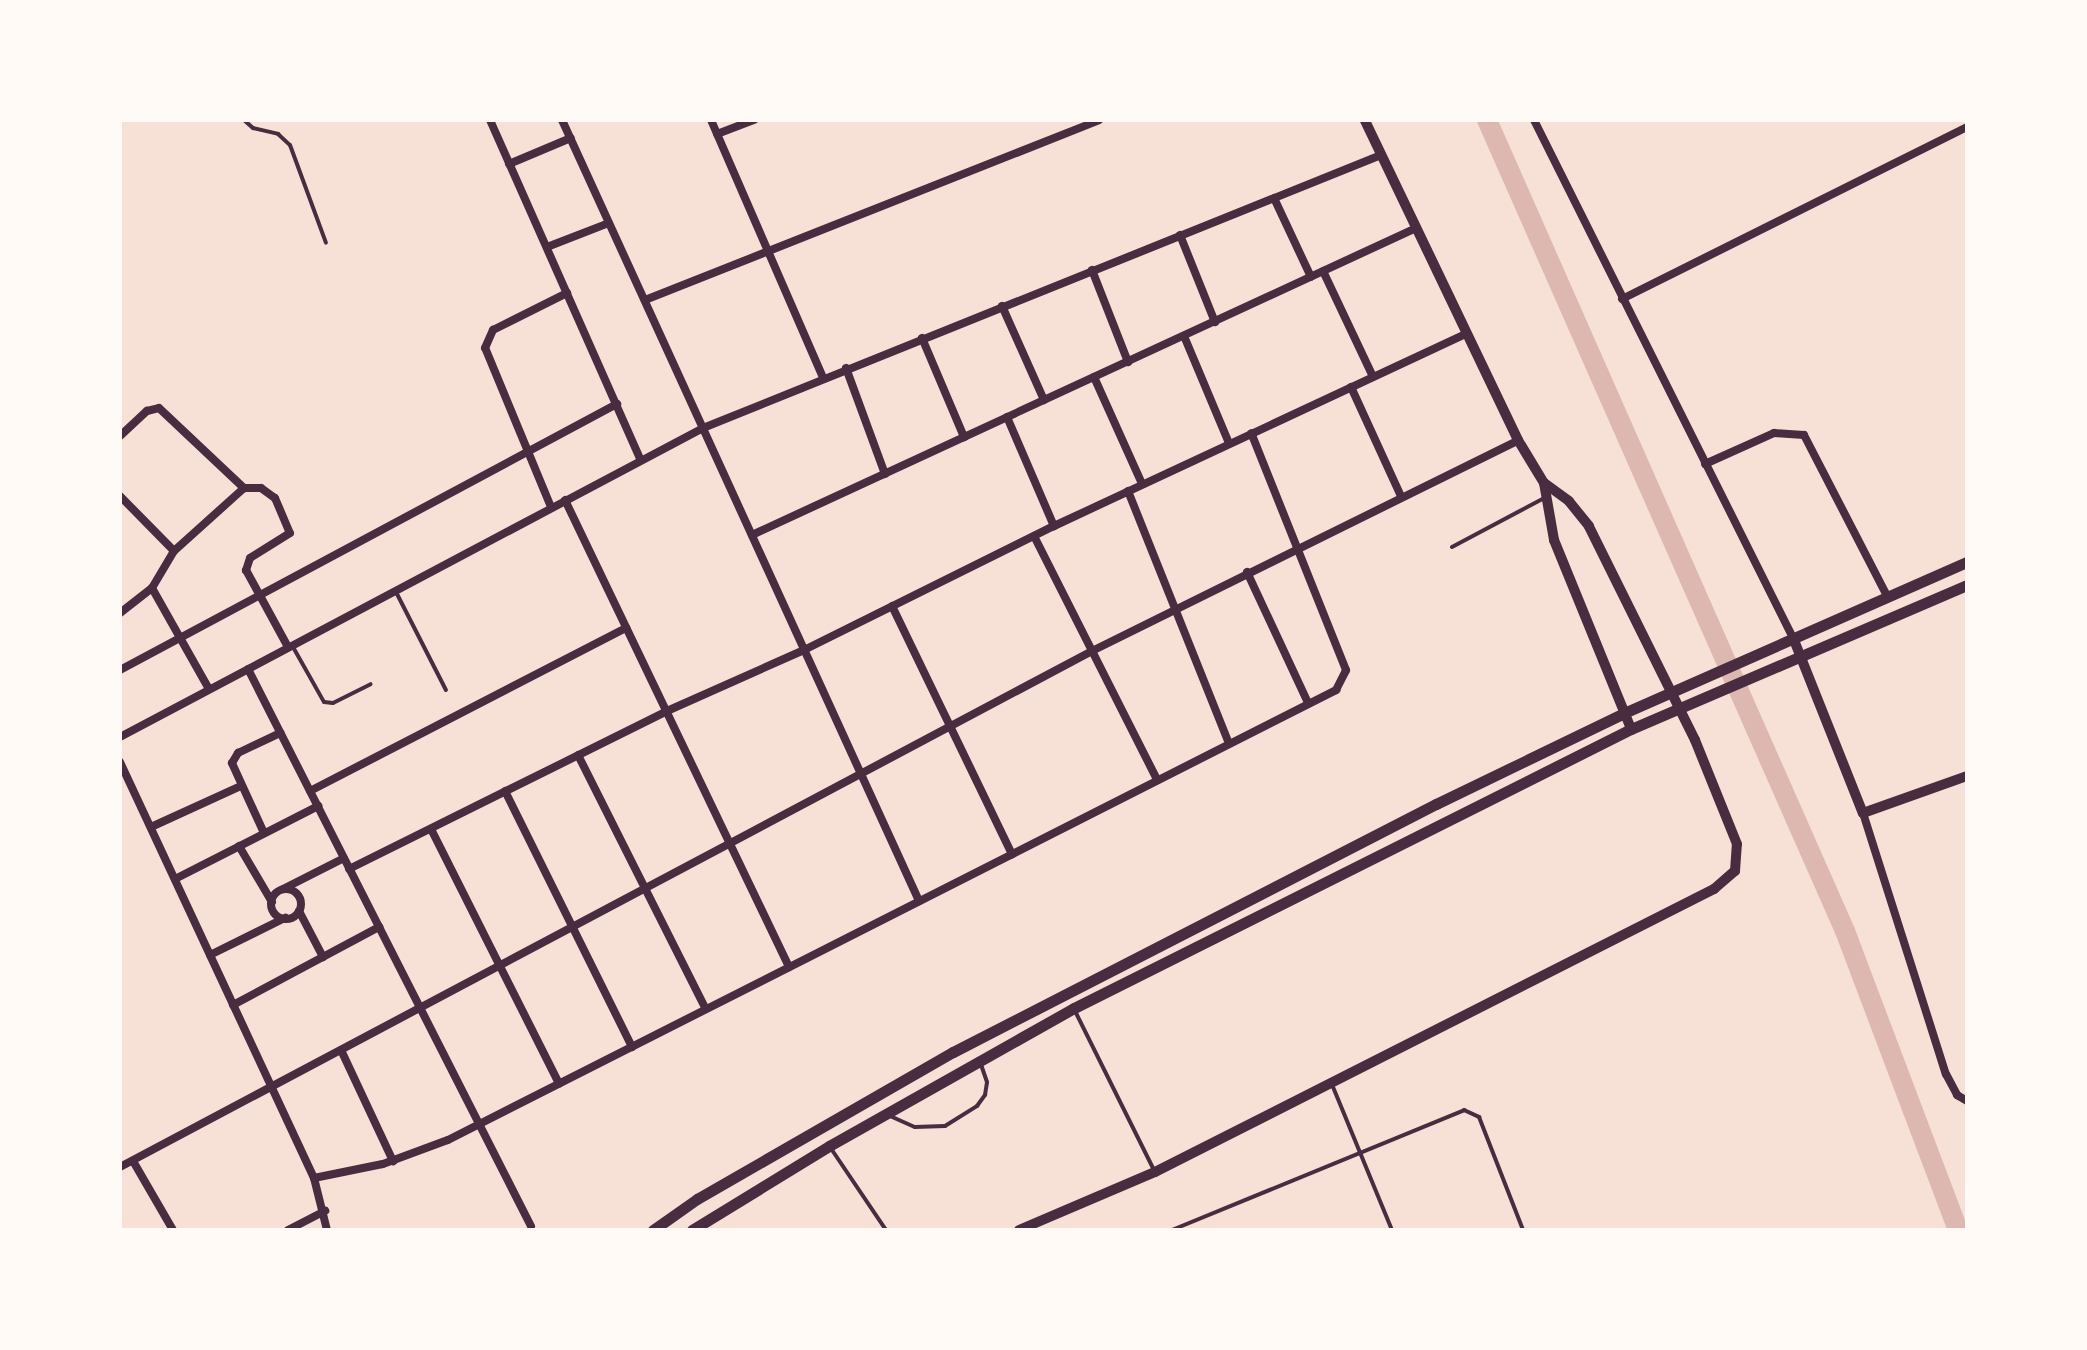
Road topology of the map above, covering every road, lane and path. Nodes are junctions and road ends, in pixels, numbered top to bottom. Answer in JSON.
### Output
{"nodes":[{"id":1,"x":244,"y":120,"type":"edge"},
{"id":2,"x":490,"y":120,"type":"edge"},
{"id":3,"x":562,"y":120,"type":"edge"},
{"id":4,"x":711,"y":120,"type":"edge"},
{"id":5,"x":754,"y":120,"type":"edge"},
{"id":6,"x":1099,"y":120,"type":"edge"},
{"id":7,"x":1365,"y":120,"type":"edge"},
{"id":8,"x":1534,"y":120,"type":"edge"},
{"id":9,"x":1967,"y":127,"type":"edge"},
{"id":10,"x":717,"y":134,"type":"junction"},
{"id":11,"x":570,"y":138,"type":"junction"},
{"id":12,"x":1381,"y":155,"type":"junction"},
{"id":13,"x":510,"y":164,"type":"junction"},
{"id":14,"x":1274,"y":198,"type":"junction"},
{"id":15,"x":609,"y":223,"type":"junction"},
{"id":16,"x":1414,"y":229,"type":"junction"},
{"id":17,"x":1180,"y":235,"type":"junction"},
{"id":18,"x":326,"y":243,"type":"dead end"},
{"id":19,"x":547,"y":247,"type":"junction"},
{"id":20,"x":768,"y":251,"type":"junction"},
{"id":21,"x":1092,"y":270,"type":"junction"},
{"id":22,"x":1323,"y":271,"type":"junction"},
{"id":23,"x":1311,"y":277,"type":"junction"},
{"id":24,"x":567,"y":293,"type":"junction"},
{"id":25,"x":1622,"y":298,"type":"junction"},
{"id":26,"x":644,"y":300,"type":"junction"},
{"id":27,"x":1002,"y":306,"type":"junction"},
{"id":28,"x":1215,"y":322,"type":"junction"},
{"id":29,"x":1466,"y":334,"type":"junction"},
{"id":30,"x":1184,"y":336,"type":"junction"},
{"id":31,"x":922,"y":338,"type":"junction"},
{"id":32,"x":1128,"y":362,"type":"junction"},
{"id":33,"x":846,"y":368,"type":"junction"},
{"id":34,"x":1094,"y":377,"type":"junction"},
{"id":35,"x":1373,"y":377,"type":"junction"},
{"id":36,"x":823,"y":378,"type":"junction"},
{"id":37,"x":1351,"y":387,"type":"junction"},
{"id":38,"x":1044,"y":400,"type":"junction"},
{"id":39,"x":616,"y":404,"type":"junction"},
{"id":40,"x":1007,"y":417,"type":"junction"},
{"id":41,"x":702,"y":428,"type":"junction"},
{"id":42,"x":1251,"y":433,"type":"junction"},
{"id":43,"x":120,"y":436,"type":"edge"},
{"id":44,"x":964,"y":438,"type":"junction"},
{"id":45,"x":1518,"y":440,"type":"junction"},
{"id":46,"x":1230,"y":443,"type":"junction"},
{"id":47,"x":528,"y":452,"type":"junction"},
{"id":48,"x":642,"y":460,"type":"junction"},
{"id":49,"x":1705,"y":464,"type":"junction"},
{"id":50,"x":885,"y":474,"type":"junction"},
{"id":51,"x":1544,"y":483,"type":"junction"},
{"id":52,"x":1142,"y":484,"type":"junction"},
{"id":53,"x":244,"y":488,"type":"junction"},
{"id":54,"x":1128,"y":491,"type":"junction"},
{"id":55,"x":120,"y":496,"type":"edge"},
{"id":56,"x":1401,"y":496,"type":"junction"},
{"id":57,"x":1544,"y":498,"type":"junction"},
{"id":58,"x":565,"y":500,"type":"junction"},
{"id":59,"x":551,"y":507,"type":"junction"},
{"id":60,"x":1054,"y":526,"type":"junction"},
{"id":61,"x":752,"y":535,"type":"junction"},
{"id":62,"x":1034,"y":536,"type":"junction"},
{"id":63,"x":1452,"y":546,"type":"dead end"},
{"id":64,"x":1298,"y":547,"type":"junction"},
{"id":65,"x":174,"y":550,"type":"junction"},
{"id":66,"x":1967,"y":562,"type":"edge"},
{"id":67,"x":1248,"y":572,"type":"junction"},
{"id":68,"x":1967,"y":585,"type":"edge"},
{"id":69,"x":152,"y":588,"type":"junction"},
{"id":70,"x":395,"y":590,"type":"junction"},
{"id":71,"x":260,"y":596,"type":"junction"},
{"id":72,"x":1888,"y":598,"type":"junction"},
{"id":73,"x":892,"y":606,"type":"junction"},
{"id":74,"x":1175,"y":608,"type":"junction"},
{"id":75,"x":120,"y":613,"type":"edge"},
{"id":76,"x":626,"y":628,"type":"junction"},
{"id":77,"x":180,"y":638,"type":"junction"},
{"id":78,"x":1794,"y":640,"type":"junction"},
{"id":79,"x":290,"y":646,"type":"junction"},
{"id":80,"x":804,"y":650,"type":"junction"},
{"id":81,"x":1092,"y":651,"type":"junction"},
{"id":82,"x":1801,"y":657,"type":"junction"},
{"id":83,"x":248,"y":669,"type":"junction"},
{"id":84,"x":120,"y":670,"type":"edge"},
{"id":85,"x":371,"y":684,"type":"dead end"},
{"id":86,"x":209,"y":690,"type":"junction"},
{"id":87,"x":446,"y":690,"type":"dead end"},
{"id":88,"x":1669,"y":694,"type":"junction"},
{"id":89,"x":1308,"y":704,"type":"junction"},
{"id":90,"x":1676,"y":708,"type":"junction"},
{"id":91,"x":667,"y":710,"type":"junction"},
{"id":92,"x":1624,"y":713,"type":"junction"},
{"id":93,"x":950,"y":725,"type":"junction"},
{"id":94,"x":1630,"y":729,"type":"junction"},
{"id":95,"x":280,"y":732,"type":"junction"},
{"id":96,"x":120,"y":737,"type":"edge"},
{"id":97,"x":1229,"y":742,"type":"junction"},
{"id":98,"x":578,"y":756,"type":"junction"},
{"id":99,"x":120,"y":762,"type":"edge"},
{"id":100,"x":860,"y":773,"type":"junction"},
{"id":101,"x":1967,"y":776,"type":"edge"},
{"id":102,"x":1156,"y":778,"type":"junction"},
{"id":103,"x":240,"y":786,"type":"junction"},
{"id":104,"x":310,"y":791,"type":"junction"},
{"id":105,"x":505,"y":792,"type":"junction"},
{"id":106,"x":318,"y":806,"type":"junction"},
{"id":107,"x":1863,"y":813,"type":"junction"},
{"id":108,"x":151,"y":828,"type":"junction"},
{"id":109,"x":431,"y":829,"type":"junction"},
{"id":110,"x":264,"y":833,"type":"junction"},
{"id":111,"x":729,"y":842,"type":"junction"},
{"id":112,"x":239,"y":846,"type":"junction"},
{"id":113,"x":1012,"y":854,"type":"junction"},
{"id":114,"x":344,"y":858,"type":"junction"},
{"id":115,"x":350,"y":869,"type":"junction"},
{"id":116,"x":174,"y":878,"type":"junction"},
{"id":117,"x":644,"y":888,"type":"junction"},
{"id":118,"x":283,"y":890,"type":"junction"},
{"id":119,"x":919,"y":901,"type":"junction"},
{"id":120,"x":272,"y":902,"type":"junction"},
{"id":121,"x":299,"y":911,"type":"junction"},
{"id":122,"x":285,"y":918,"type":"junction"},
{"id":123,"x":572,"y":926,"type":"junction"},
{"id":124,"x":379,"y":928,"type":"junction"},
{"id":125,"x":210,"y":955,"type":"junction"},
{"id":126,"x":324,"y":957,"type":"junction"},
{"id":127,"x":499,"y":965,"type":"junction"},
{"id":128,"x":788,"y":967,"type":"junction"},
{"id":129,"x":234,"y":1004,"type":"junction"},
{"id":130,"x":420,"y":1007,"type":"junction"},
{"id":131,"x":1074,"y":1008,"type":"junction"},
{"id":132,"x":706,"y":1009,"type":"junction"},
{"id":133,"x":968,"y":1044,"type":"junction"},
{"id":134,"x":632,"y":1046,"type":"junction"},
{"id":135,"x":340,"y":1050,"type":"junction"},
{"id":136,"x":979,"y":1061,"type":"junction"},
{"id":137,"x":1331,"y":1082,"type":"junction"},
{"id":138,"x":559,"y":1084,"type":"junction"},
{"id":139,"x":272,"y":1086,"type":"junction"},
{"id":140,"x":1967,"y":1100,"type":"edge"},
{"id":141,"x":886,"y":1114,"type":"junction"},
{"id":142,"x":479,"y":1124,"type":"junction"},
{"id":143,"x":818,"y":1128,"type":"junction"},
{"id":144,"x":829,"y":1146,"type":"junction"},
{"id":145,"x":1361,"y":1148,"type":"junction"},
{"id":146,"x":133,"y":1160,"type":"junction"},
{"id":147,"x":393,"y":1161,"type":"junction"},
{"id":148,"x":120,"y":1168,"type":"edge"},
{"id":149,"x":1155,"y":1172,"type":"junction"},
{"id":150,"x":314,"y":1178,"type":"junction"},
{"id":151,"x":325,"y":1211,"type":"junction"},
{"id":152,"x":531,"y":1226,"type":"dead end"},
{"id":153,"x":173,"y":1230,"type":"edge"},
{"id":154,"x":288,"y":1230,"type":"edge"},
{"id":155,"x":327,"y":1230,"type":"edge"},
{"id":156,"x":653,"y":1230,"type":"edge"},
{"id":157,"x":692,"y":1230,"type":"edge"},
{"id":158,"x":886,"y":1230,"type":"edge"},
{"id":159,"x":1018,"y":1230,"type":"edge"},
{"id":160,"x":1172,"y":1230,"type":"edge"},
{"id":161,"x":1392,"y":1230,"type":"edge"},
{"id":162,"x":1523,"y":1230,"type":"edge"}],
"edges":[{"from":1,"to":18,"type":"lane"},
{"from":2,"to":13,"type":"street"},
{"from":3,"to":11,"type":"street"},
{"from":4,"to":10,"type":"street"},
{"from":5,"to":10,"type":"street"},
{"from":6,"to":20,"type":"street"},
{"from":7,"to":12,"type":"street"},
{"from":8,"to":25,"type":"street"},
{"from":9,"to":25,"type":"street"},
{"from":10,"to":20,"type":"street"},
{"from":11,"to":13,"type":"street"},
{"from":11,"to":15,"type":"street"},
{"from":12,"to":14,"type":"street"},
{"from":12,"to":16,"type":"street"},
{"from":13,"to":19,"type":"street"},
{"from":14,"to":17,"type":"street"},
{"from":14,"to":23,"type":"street"},
{"from":15,"to":19,"type":"street"},
{"from":15,"to":26,"type":"street"},
{"from":16,"to":22,"type":"street"},
{"from":16,"to":29,"type":"street"},
{"from":17,"to":21,"type":"street"},
{"from":17,"to":28,"type":"street"},
{"from":19,"to":24,"type":"street"},
{"from":20,"to":26,"type":"street"},
{"from":20,"to":36,"type":"street"},
{"from":21,"to":27,"type":"street"},
{"from":21,"to":32,"type":"street"},
{"from":22,"to":23,"type":"street"},
{"from":22,"to":35,"type":"street"},
{"from":23,"to":28,"type":"street"},
{"from":24,"to":39,"type":"street"},
{"from":24,"to":47,"type":"street"},
{"from":25,"to":49,"type":"street"},
{"from":26,"to":41,"type":"street"},
{"from":27,"to":31,"type":"street"},
{"from":27,"to":38,"type":"street"},
{"from":28,"to":30,"type":"street"},
{"from":29,"to":35,"type":"street"},
{"from":29,"to":45,"type":"street"},
{"from":30,"to":32,"type":"street"},
{"from":30,"to":46,"type":"street"},
{"from":31,"to":33,"type":"street"},
{"from":31,"to":44,"type":"street"},
{"from":32,"to":34,"type":"street"},
{"from":33,"to":36,"type":"street"},
{"from":33,"to":50,"type":"street"},
{"from":34,"to":38,"type":"street"},
{"from":34,"to":52,"type":"street"},
{"from":35,"to":37,"type":"street"},
{"from":36,"to":41,"type":"street"},
{"from":37,"to":42,"type":"street"},
{"from":37,"to":56,"type":"street"},
{"from":38,"to":40,"type":"street"},
{"from":39,"to":47,"type":"street"},
{"from":39,"to":48,"type":"street"},
{"from":40,"to":44,"type":"street"},
{"from":40,"to":60,"type":"street"},
{"from":41,"to":48,"type":"street"},
{"from":41,"to":61,"type":"street"},
{"from":42,"to":46,"type":"street"},
{"from":42,"to":64,"type":"street"},
{"from":43,"to":53,"type":"street"},
{"from":44,"to":50,"type":"street"},
{"from":45,"to":51,"type":"street"},
{"from":45,"to":56,"type":"street"},
{"from":46,"to":52,"type":"street"},
{"from":47,"to":59,"type":"street"},
{"from":47,"to":71,"type":"street"},
{"from":48,"to":58,"type":"street"},
{"from":49,"to":72,"type":"street"},
{"from":49,"to":78,"type":"street"},
{"from":50,"to":61,"type":"street"},
{"from":51,"to":57,"type":"street"},
{"from":51,"to":88,"type":"street"},
{"from":52,"to":54,"type":"street"},
{"from":53,"to":65,"type":"street"},
{"from":53,"to":71,"type":"street"},
{"from":54,"to":60,"type":"street"},
{"from":54,"to":74,"type":"street"},
{"from":55,"to":65,"type":"street"},
{"from":56,"to":64,"type":"street"},
{"from":57,"to":63,"type":"lane"},
{"from":57,"to":92,"type":"street"},
{"from":58,"to":59,"type":"street"},
{"from":58,"to":76,"type":"street"},
{"from":59,"to":70,"type":"street"},
{"from":60,"to":62,"type":"street"},
{"from":61,"to":80,"type":"street"},
{"from":62,"to":73,"type":"street"},
{"from":62,"to":81,"type":"street"},
{"from":64,"to":67,"type":"street"},
{"from":64,"to":89,"type":"street"},
{"from":65,"to":69,"type":"street"},
{"from":66,"to":72,"type":"main road"},
{"from":67,"to":74,"type":"street"},
{"from":67,"to":89,"type":"street"},
{"from":68,"to":82,"type":"main road"},
{"from":69,"to":75,"type":"street"},
{"from":69,"to":77,"type":"street"},
{"from":70,"to":79,"type":"street"},
{"from":70,"to":87,"type":"lane"},
{"from":71,"to":77,"type":"street"},
{"from":71,"to":79,"type":"street"},
{"from":72,"to":78,"type":"main road"},
{"from":73,"to":80,"type":"street"},
{"from":73,"to":93,"type":"street"},
{"from":74,"to":81,"type":"street"},
{"from":74,"to":97,"type":"street"},
{"from":76,"to":91,"type":"street"},
{"from":76,"to":104,"type":"street"},
{"from":77,"to":84,"type":"street"},
{"from":77,"to":86,"type":"street"},
{"from":78,"to":82,"type":"street"},
{"from":78,"to":88,"type":"main road"},
{"from":79,"to":83,"type":"street"},
{"from":79,"to":85,"type":"lane"},
{"from":80,"to":91,"type":"street"},
{"from":80,"to":100,"type":"street"},
{"from":81,"to":93,"type":"street"},
{"from":81,"to":102,"type":"street"},
{"from":82,"to":90,"type":"main road"},
{"from":82,"to":107,"type":"street"},
{"from":83,"to":86,"type":"street"},
{"from":83,"to":95,"type":"street"},
{"from":86,"to":96,"type":"street"},
{"from":88,"to":90,"type":"street"},
{"from":88,"to":92,"type":"main road"},
{"from":89,"to":97,"type":"street"},
{"from":90,"to":94,"type":"main road"},
{"from":90,"to":137,"type":"street"},
{"from":91,"to":98,"type":"street"},
{"from":91,"to":111,"type":"street"},
{"from":92,"to":94,"type":"street"},
{"from":92,"to":133,"type":"main road"},
{"from":93,"to":100,"type":"street"},
{"from":93,"to":113,"type":"street"},
{"from":94,"to":131,"type":"main road"},
{"from":95,"to":103,"type":"street"},
{"from":95,"to":104,"type":"street"},
{"from":97,"to":102,"type":"street"},
{"from":98,"to":105,"type":"street"},
{"from":98,"to":117,"type":"street"},
{"from":99,"to":108,"type":"street"},
{"from":100,"to":111,"type":"street"},
{"from":100,"to":119,"type":"street"},
{"from":101,"to":107,"type":"street"},
{"from":102,"to":113,"type":"street"},
{"from":103,"to":108,"type":"street"},
{"from":103,"to":110,"type":"street"},
{"from":104,"to":106,"type":"street"},
{"from":105,"to":109,"type":"street"},
{"from":105,"to":123,"type":"street"},
{"from":106,"to":110,"type":"street"},
{"from":106,"to":114,"type":"street"},
{"from":107,"to":140,"type":"street"},
{"from":108,"to":116,"type":"street"},
{"from":109,"to":115,"type":"street"},
{"from":109,"to":127,"type":"street"},
{"from":110,"to":112,"type":"street"},
{"from":111,"to":117,"type":"street"},
{"from":111,"to":128,"type":"street"},
{"from":112,"to":116,"type":"street"},
{"from":112,"to":120,"type":"street"},
{"from":113,"to":119,"type":"street"},
{"from":114,"to":115,"type":"street"},
{"from":114,"to":118,"type":"street"},
{"from":115,"to":124,"type":"street"},
{"from":116,"to":125,"type":"street"},
{"from":117,"to":123,"type":"street"},
{"from":117,"to":132,"type":"street"},
{"from":118,"to":120,"type":"street"},
{"from":118,"to":121,"type":"street"},
{"from":119,"to":128,"type":"street"},
{"from":120,"to":122,"type":"street"},
{"from":121,"to":122,"type":"street"},
{"from":121,"to":126,"type":"street"},
{"from":122,"to":125,"type":"street"},
{"from":123,"to":127,"type":"street"},
{"from":123,"to":134,"type":"street"},
{"from":124,"to":126,"type":"street"},
{"from":124,"to":130,"type":"street"},
{"from":125,"to":129,"type":"street"},
{"from":126,"to":129,"type":"street"},
{"from":127,"to":130,"type":"street"},
{"from":127,"to":138,"type":"street"},
{"from":128,"to":132,"type":"street"},
{"from":129,"to":139,"type":"street"},
{"from":130,"to":135,"type":"street"},
{"from":130,"to":142,"type":"street"},
{"from":131,"to":136,"type":"main road"},
{"from":131,"to":149,"type":"lane"},
{"from":132,"to":134,"type":"street"},
{"from":133,"to":136,"type":"main road"},
{"from":133,"to":143,"type":"main road"},
{"from":134,"to":138,"type":"street"},
{"from":135,"to":139,"type":"street"},
{"from":135,"to":147,"type":"street"},
{"from":136,"to":141,"type":"main road"},
{"from":136,"to":141,"type":"lane"},
{"from":137,"to":145,"type":"lane"},
{"from":137,"to":149,"type":"street"},
{"from":138,"to":142,"type":"street"},
{"from":139,"to":146,"type":"street"},
{"from":139,"to":150,"type":"street"},
{"from":141,"to":144,"type":"main road"},
{"from":142,"to":147,"type":"street"},
{"from":142,"to":152,"type":"street"},
{"from":143,"to":144,"type":"main road"},
{"from":143,"to":156,"type":"main road"},
{"from":144,"to":157,"type":"main road"},
{"from":144,"to":158,"type":"lane"},
{"from":145,"to":160,"type":"lane"},
{"from":145,"to":161,"type":"lane"},
{"from":145,"to":162,"type":"lane"},
{"from":146,"to":148,"type":"street"},
{"from":146,"to":153,"type":"street"},
{"from":147,"to":150,"type":"street"},
{"from":149,"to":159,"type":"street"},
{"from":150,"to":151,"type":"street"},
{"from":151,"to":154,"type":"street"},
{"from":151,"to":155,"type":"street"}]}
